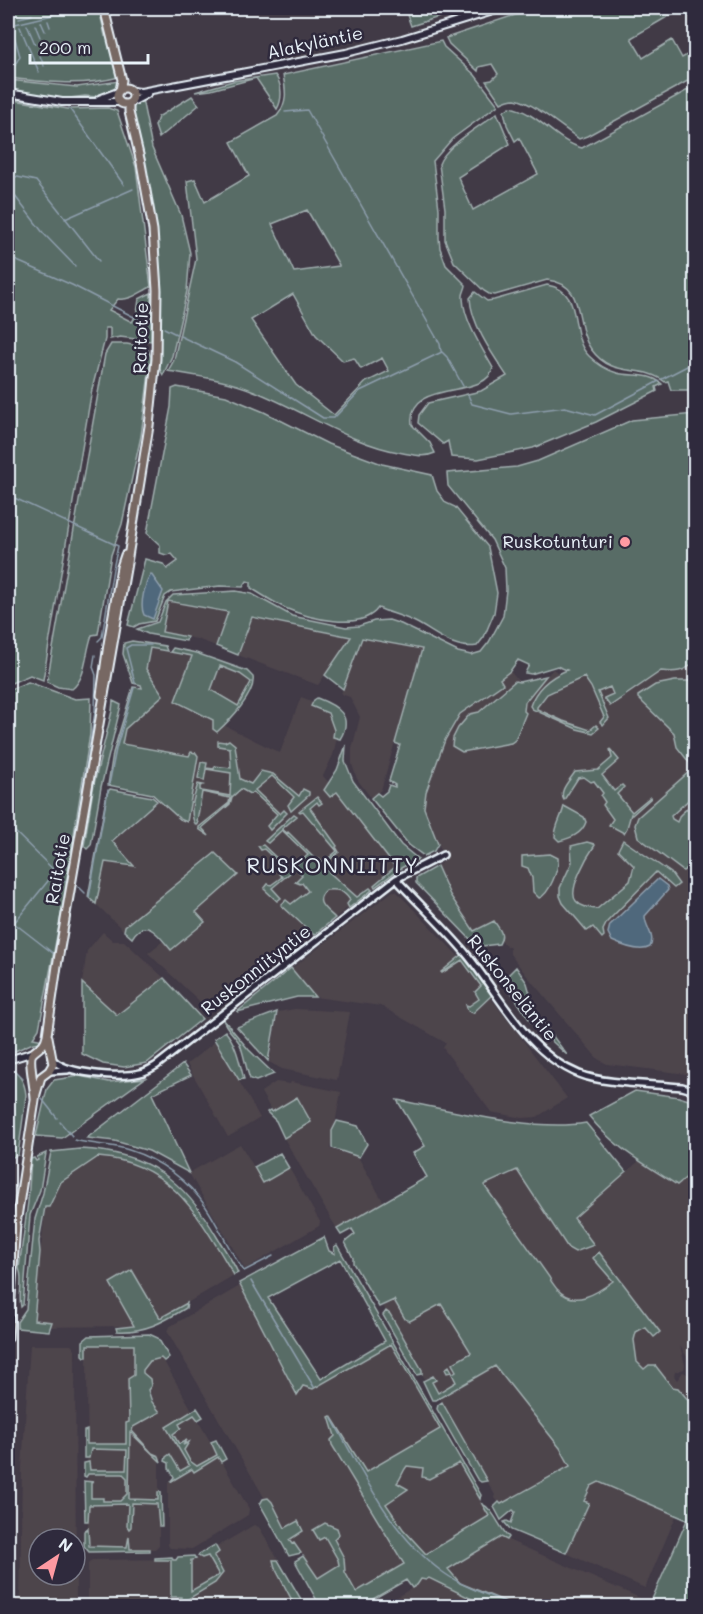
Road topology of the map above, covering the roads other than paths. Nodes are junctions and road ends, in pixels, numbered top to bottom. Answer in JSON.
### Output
{"nodes":[{"id":1,"x":104,"y":8,"type":"edge"},
{"id":2,"x":503,"y":8,"type":"edge"},
{"id":3,"x":119,"y":64,"type":"junction"},
{"id":4,"x":165,"y":88,"type":"junction"},
{"id":5,"x":131,"y":90,"type":"junction"},
{"id":6,"x":119,"y":91,"type":"junction"},
{"id":7,"x":8,"y":93,"type":"edge"},
{"id":8,"x":89,"y":102,"type":"junction"},
{"id":9,"x":125,"y":103,"type":"junction"},
{"id":10,"x":443,"y":855,"type":"dead end"},
{"id":11,"x":396,"y":879,"type":"junction"},
{"id":12,"x":48,"y":1029,"type":"junction"},
{"id":13,"x":37,"y":1051,"type":"junction"},
{"id":14,"x":52,"y":1058,"type":"junction"},
{"id":15,"x":8,"y":1060,"type":"edge"},
{"id":16,"x":31,"y":1067,"type":"junction"},
{"id":17,"x":77,"y":1070,"type":"junction"},
{"id":18,"x":47,"y":1072,"type":"junction"},
{"id":19,"x":696,"y":1091,"type":"edge"},
{"id":20,"x":35,"y":1099,"type":"junction"},
{"id":21,"x":16,"y":1224,"type":"junction"},
{"id":22,"x":8,"y":1278,"type":"edge"},
{"id":23,"x":8,"y":1338,"type":"edge"}],
"edges":[{"from":1,"to":3,"type":"main road"},
{"from":2,"to":4,"type":"main road","name":"Alakyläntie"},
{"from":3,"to":5,"type":"main road"},
{"from":3,"to":6,"type":"main road"},
{"from":4,"to":5,"type":"main road","name":"Alakyläntie"},
{"from":4,"to":9,"type":"main road","name":"Alakyläntie"},
{"from":5,"to":6,"type":"main road"},
{"from":5,"to":9,"type":"main road"},
{"from":6,"to":8,"type":"main road","name":"Alakyläntie"},
{"from":6,"to":9,"type":"main road"},
{"from":7,"to":8,"type":"main road","name":"Alakyläntie"},
{"from":8,"to":9,"type":"main road","name":"Alakyläntie"},
{"from":9,"to":12,"type":"main road","name":"Raitotie"},
{"from":10,"to":11,"type":"street","name":"Ruskonniityntie"},
{"from":11,"to":17,"type":"street","name":"Ruskonniityntie"},
{"from":11,"to":19,"type":"street","name":"Ruskonseläntie"},
{"from":12,"to":13,"type":"main road","name":"Raitotie"},
{"from":12,"to":14,"type":"main road","name":"Raitotie"},
{"from":13,"to":14,"type":"main road"},
{"from":13,"to":15,"type":"main road"},
{"from":13,"to":16,"type":"main road"},
{"from":14,"to":17,"type":"street","name":"Ruskonniityntie"},
{"from":14,"to":18,"type":"main road"},
{"from":15,"to":16,"type":"main road"},
{"from":16,"to":18,"type":"main road"},
{"from":16,"to":20,"type":"main road"},
{"from":17,"to":18,"type":"street","name":"Ruskonniityntie"},
{"from":18,"to":20,"type":"main road"},
{"from":20,"to":21,"type":"main road"},
{"from":21,"to":22,"type":"main road"},
{"from":21,"to":23,"type":"main road"}]}
